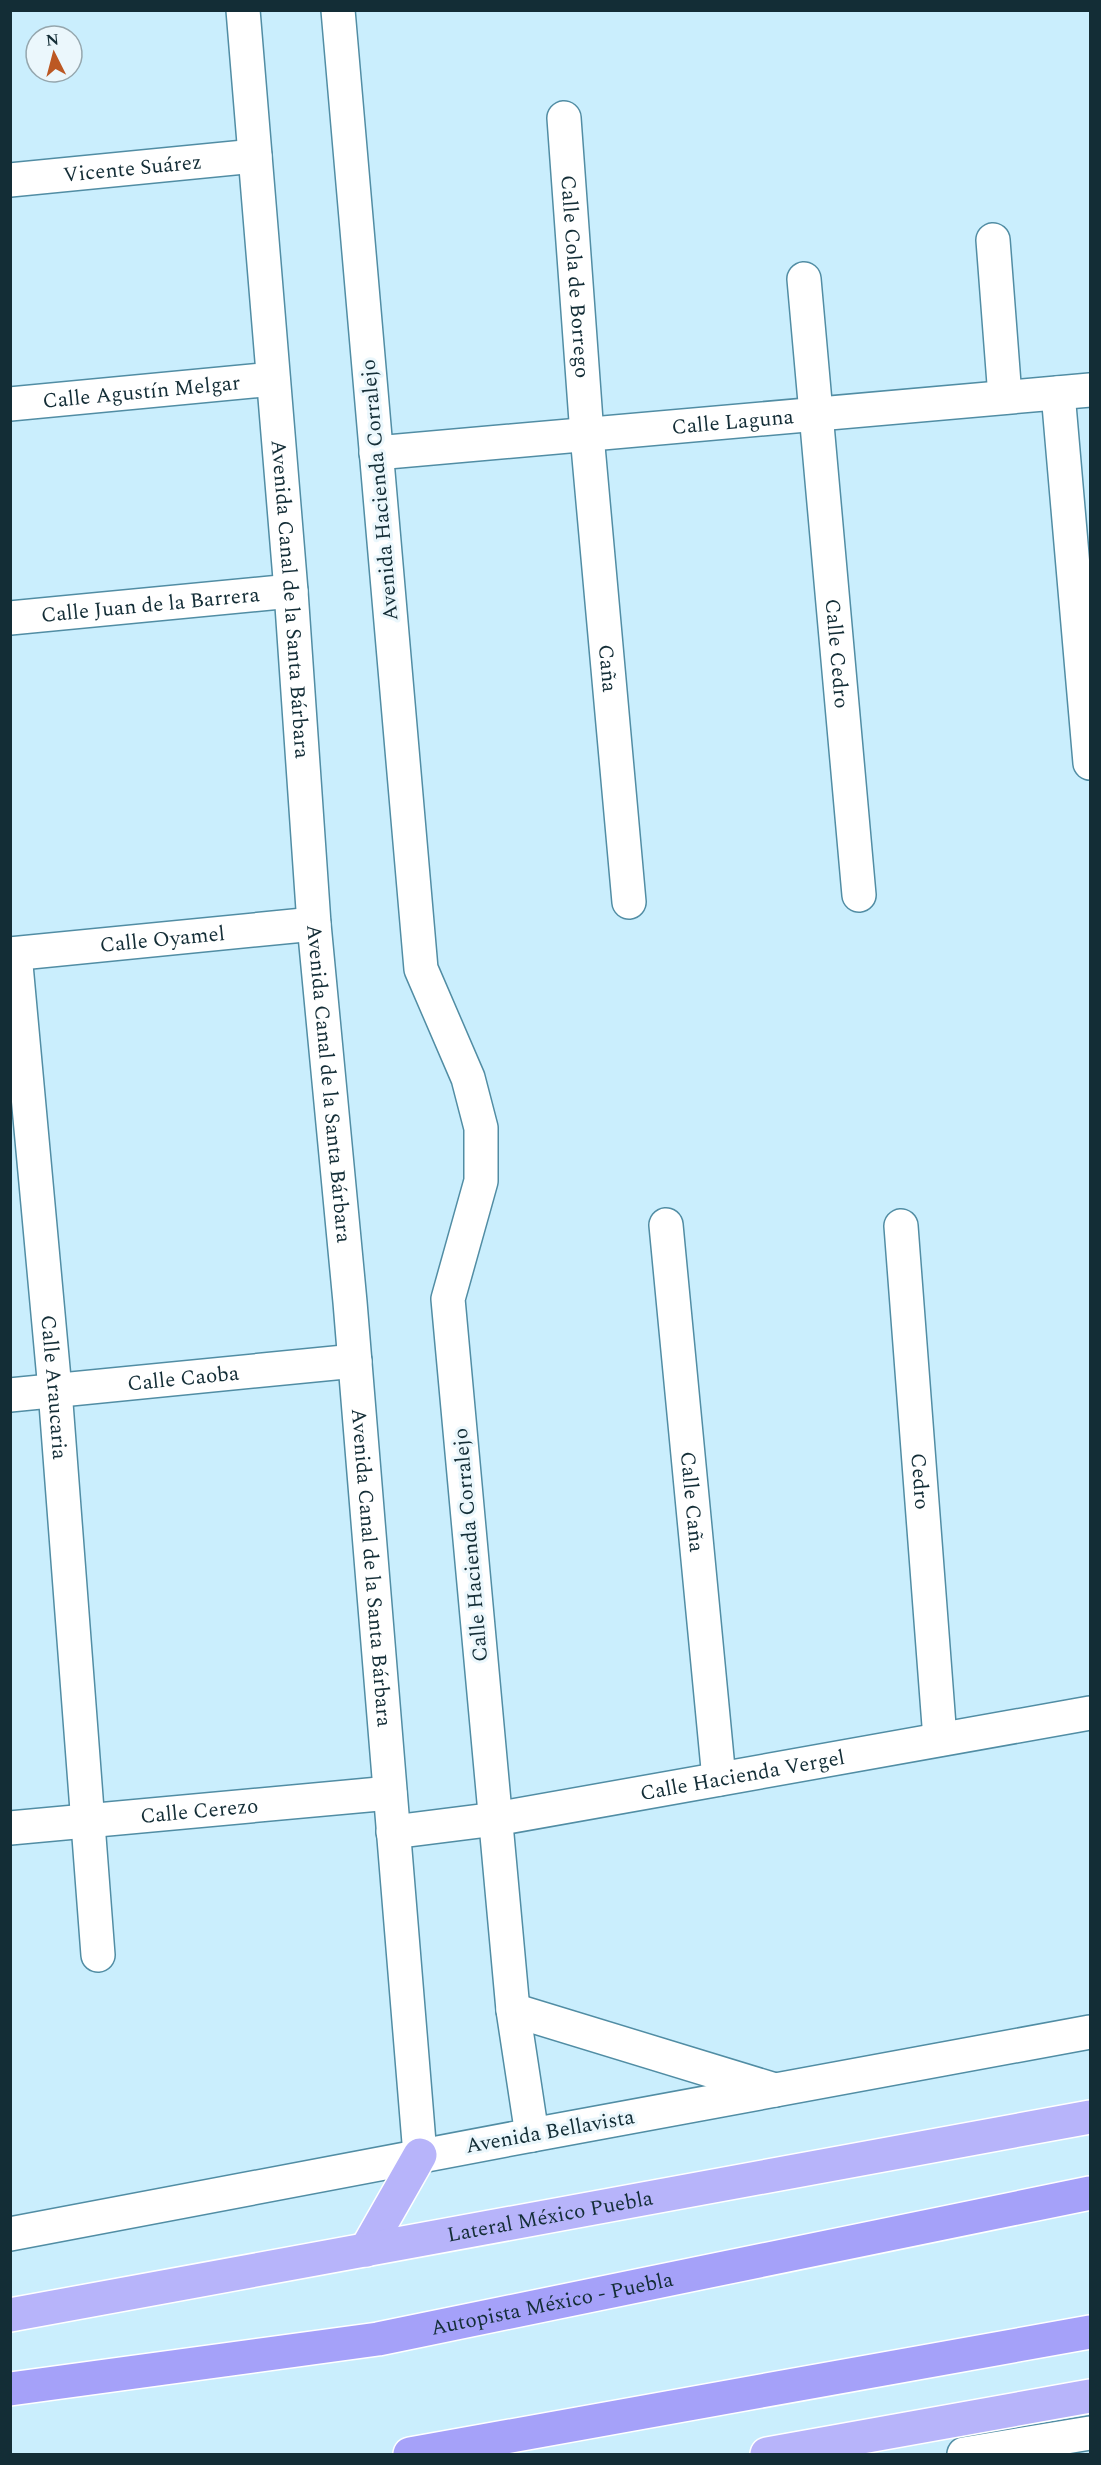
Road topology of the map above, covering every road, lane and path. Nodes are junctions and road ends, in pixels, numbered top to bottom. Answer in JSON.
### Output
{"nodes":[{"id":1,"x":243,"y":10,"type":"edge"},
{"id":2,"x":338,"y":10,"type":"edge"},
{"id":3,"x":564,"y":118,"type":"dead end"},
{"id":4,"x":255,"y":156,"type":"junction"},
{"id":5,"x":10,"y":180,"type":"edge"},
{"id":6,"x":993,"y":240,"type":"dead end"},
{"id":7,"x":804,"y":279,"type":"dead end"},
{"id":8,"x":273,"y":379,"type":"junction"},
{"id":9,"x":1090,"y":390,"type":"edge"},
{"id":10,"x":1058,"y":393,"type":"junction"},
{"id":11,"x":1005,"y":397,"type":"junction"},
{"id":12,"x":10,"y":404,"type":"edge"},
{"id":13,"x":816,"y":414,"type":"junction"},
{"id":14,"x":587,"y":435,"type":"junction"},
{"id":15,"x":376,"y":453,"type":"junction"},
{"id":16,"x":291,"y":591,"type":"junction"},
{"id":17,"x":10,"y":618,"type":"edge"},
{"id":18,"x":1090,"y":763,"type":"edge"},
{"id":19,"x":859,"y":896,"type":"dead end"},
{"id":20,"x":629,"y":902,"type":"dead end"},
{"id":21,"x":314,"y":924,"type":"junction"},
{"id":22,"x":13,"y":954,"type":"edge"},
{"id":23,"x":421,"y":969,"type":"joint"},
{"id":24,"x":666,"y":1225,"type":"dead end"},
{"id":25,"x":901,"y":1226,"type":"dead end"},
{"id":26,"x":355,"y":1361,"type":"junction"},
{"id":27,"x":56,"y":1390,"type":"junction"},
{"id":28,"x":10,"y":1395,"type":"edge"},
{"id":29,"x":1090,"y":1713,"type":"edge"},
{"id":30,"x":940,"y":1739,"type":"junction"},
{"id":31,"x":719,"y":1779,"type":"junction"},
{"id":32,"x":390,"y":1793,"type":"junction"},
{"id":33,"x":496,"y":1819,"type":"junction"},
{"id":34,"x":87,"y":1821,"type":"junction"},
{"id":35,"x":10,"y":1828,"type":"edge"},
{"id":36,"x":393,"y":1832,"type":"junction"},
{"id":37,"x":99,"y":1955,"type":"dead end"},
{"id":38,"x":513,"y":2010,"type":"junction"},
{"id":39,"x":1090,"y":2032,"type":"edge"},
{"id":40,"x":775,"y":2090,"type":"junction"},
{"id":41,"x":1090,"y":2117,"type":"edge"},
{"id":42,"x":532,"y":2135,"type":"junction"},
{"id":43,"x":420,"y":2155,"type":"junction"},
{"id":44,"x":1090,"y":2193,"type":"edge"},
{"id":45,"x":10,"y":2234,"type":"edge"},
{"id":46,"x":366,"y":2250,"type":"junction"},
{"id":47,"x":10,"y":2315,"type":"edge"},
{"id":48,"x":1090,"y":2332,"type":"edge"},
{"id":49,"x":10,"y":2389,"type":"edge"},
{"id":50,"x":1090,"y":2396,"type":"edge"},
{"id":51,"x":1090,"y":2433,"type":"edge"},
{"id":52,"x":410,"y":2454,"type":"edge"},
{"id":53,"x":767,"y":2454,"type":"edge"},
{"id":54,"x":964,"y":2454,"type":"edge"}],
"edges":[{"from":1,"to":4,"type":"street","name":"Avenida Canal de la Santa Bárbara"},
{"from":2,"to":15,"type":"street","name":"Avenida Hacienda Corralejo"},
{"from":3,"to":14,"type":"street","name":"Calle Cola de Borrego"},
{"from":4,"to":5,"type":"street","name":"Vicente Suárez"},
{"from":4,"to":8,"type":"street","name":"Avenida Canal de la Santa Bárbara"},
{"from":6,"to":11,"type":"street"},
{"from":7,"to":13,"type":"street","name":"Calle Cedro"},
{"from":8,"to":12,"type":"street","name":"Calle Agustín Melgar"},
{"from":8,"to":16,"type":"street","name":"Avenida Canal de la Santa Bárbara"},
{"from":9,"to":10,"type":"street","name":"Calle Laguna"},
{"from":10,"to":11,"type":"street","name":"Calle Laguna"},
{"from":10,"to":18,"type":"street"},
{"from":11,"to":13,"type":"street","name":"Calle Laguna"},
{"from":13,"to":14,"type":"street","name":"Calle Laguna"},
{"from":13,"to":19,"type":"street","name":"Calle Cedro"},
{"from":14,"to":15,"type":"street","name":"Calle Laguna"},
{"from":14,"to":20,"type":"street","name":"Caña"},
{"from":15,"to":23,"type":"street","name":"Avenida Hacienda Corralejo"},
{"from":16,"to":17,"type":"street","name":"Calle Juan de la Barrera"},
{"from":16,"to":21,"type":"street","name":"Avenida Canal de la Santa Bárbara"},
{"from":21,"to":22,"type":"street","name":"Calle Oyamel"},
{"from":21,"to":26,"type":"street","name":"Avenida Canal de la Santa Bárbara"},
{"from":22,"to":27,"type":"street","name":"Calle Araucaria"},
{"from":23,"to":33,"type":"street","name":"Calle Hacienda Corralejo"},
{"from":24,"to":31,"type":"street","name":"Calle Caña"},
{"from":25,"to":30,"type":"street","name":"Cedro"},
{"from":26,"to":27,"type":"street","name":"Calle Caoba"},
{"from":26,"to":32,"type":"street","name":"Avenida Canal de la Santa Bárbara"},
{"from":27,"to":28,"type":"street","name":"Calle Caoba"},
{"from":27,"to":34,"type":"street","name":"Calle Araucaria"},
{"from":29,"to":30,"type":"street","name":"Calle Hacienda Vergel"},
{"from":30,"to":31,"type":"street","name":"Calle Hacienda Vergel"},
{"from":31,"to":33,"type":"street","name":"Calle Hacienda Vergel"},
{"from":32,"to":34,"type":"street","name":"Calle Cerezo"},
{"from":32,"to":36,"type":"street","name":"Avenida Canal de la Santa Bárbara"},
{"from":33,"to":36,"type":"street","name":"Calle Hacienda Vergel"},
{"from":33,"to":38,"type":"street","name":"Calle Hacienda Corralejo"},
{"from":34,"to":35,"type":"street","name":"Calle Cerezo"},
{"from":34,"to":37,"type":"street","name":"Calle Araucaria"},
{"from":36,"to":43,"type":"street","name":"Avenida Canal de la Santa Bárbara"},
{"from":38,"to":40,"type":"street"},
{"from":38,"to":42,"type":"street","name":"Calle Hacienda Corralejo"},
{"from":39,"to":40,"type":"street","name":"Avenida Bellavista"},
{"from":40,"to":42,"type":"street","name":"Avenida Bellavista"},
{"from":41,"to":46,"type":"highway","name":"Lateral México Puebla"},
{"from":42,"to":43,"type":"street","name":"Avenida Bellavista"},
{"from":43,"to":45,"type":"street","name":"Avenida Bellavista"},
{"from":43,"to":46,"type":"highway"},
{"from":44,"to":49,"type":"highway","name":"Autopista México - Puebla"},
{"from":46,"to":47,"type":"highway","name":"Lateral México Puebla"},
{"from":48,"to":52,"type":"highway"},
{"from":50,"to":53,"type":"highway"},
{"from":51,"to":54,"type":"street"}]}
